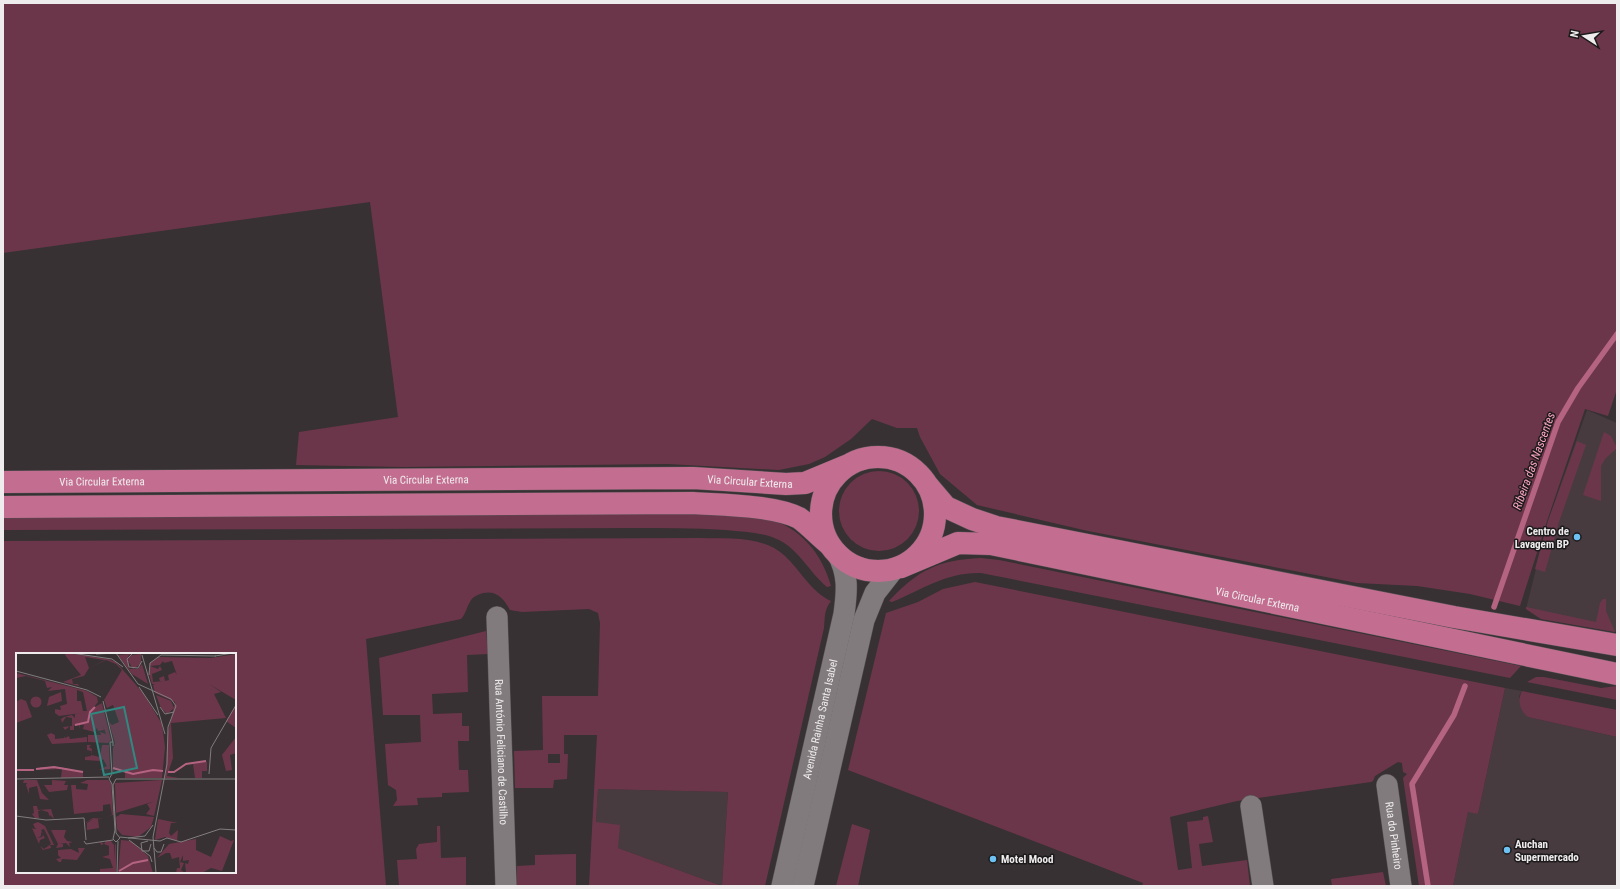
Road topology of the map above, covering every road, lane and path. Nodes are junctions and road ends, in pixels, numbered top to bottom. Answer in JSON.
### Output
{"nodes":[{"id":1,"x":846,"y":466,"type":"junction"},
{"id":2,"x":3,"y":482,"type":"edge"},
{"id":3,"x":929,"y":487,"type":"junction"},
{"id":4,"x":3,"y":507,"type":"edge"},
{"id":5,"x":833,"y":549,"type":"junction"},
{"id":6,"x":897,"y":568,"type":"junction"},
{"id":7,"x":497,"y":617,"type":"dead end"},
{"id":8,"x":1617,"y":645,"type":"edge"},
{"id":9,"x":1617,"y":674,"type":"edge"},
{"id":10,"x":1387,"y":785,"type":"dead end"},
{"id":11,"x":1251,"y":806,"type":"dead end"},
{"id":12,"x":506,"y":886,"type":"edge"},
{"id":13,"x":782,"y":886,"type":"edge"},
{"id":14,"x":803,"y":886,"type":"edge"},
{"id":15,"x":1262,"y":886,"type":"edge"},
{"id":16,"x":1401,"y":886,"type":"edge"}],
"edges":[{"from":1,"to":2,"type":"main road","name":"Via Circular Externa"},
{"from":1,"to":3,"type":"main road"},
{"from":1,"to":5,"type":"main road"},
{"from":3,"to":6,"type":"main road"},
{"from":3,"to":8,"type":"main road","name":"Via Circular Externa"},
{"from":4,"to":5,"type":"main road"},
{"from":5,"to":6,"type":"main road"},
{"from":5,"to":13,"type":"street","name":"Avenida Rainha Santa Isabel"},
{"from":6,"to":9,"type":"main road","name":"Via Circular Externa"},
{"from":6,"to":14,"type":"street","name":"Avenida Rainha Santa Isabel"},
{"from":7,"to":12,"type":"street","name":"Rua António Feliciano de Castilho"},
{"from":10,"to":16,"type":"street","name":"Rua do Pinheiro"},
{"from":11,"to":15,"type":"street"}]}
